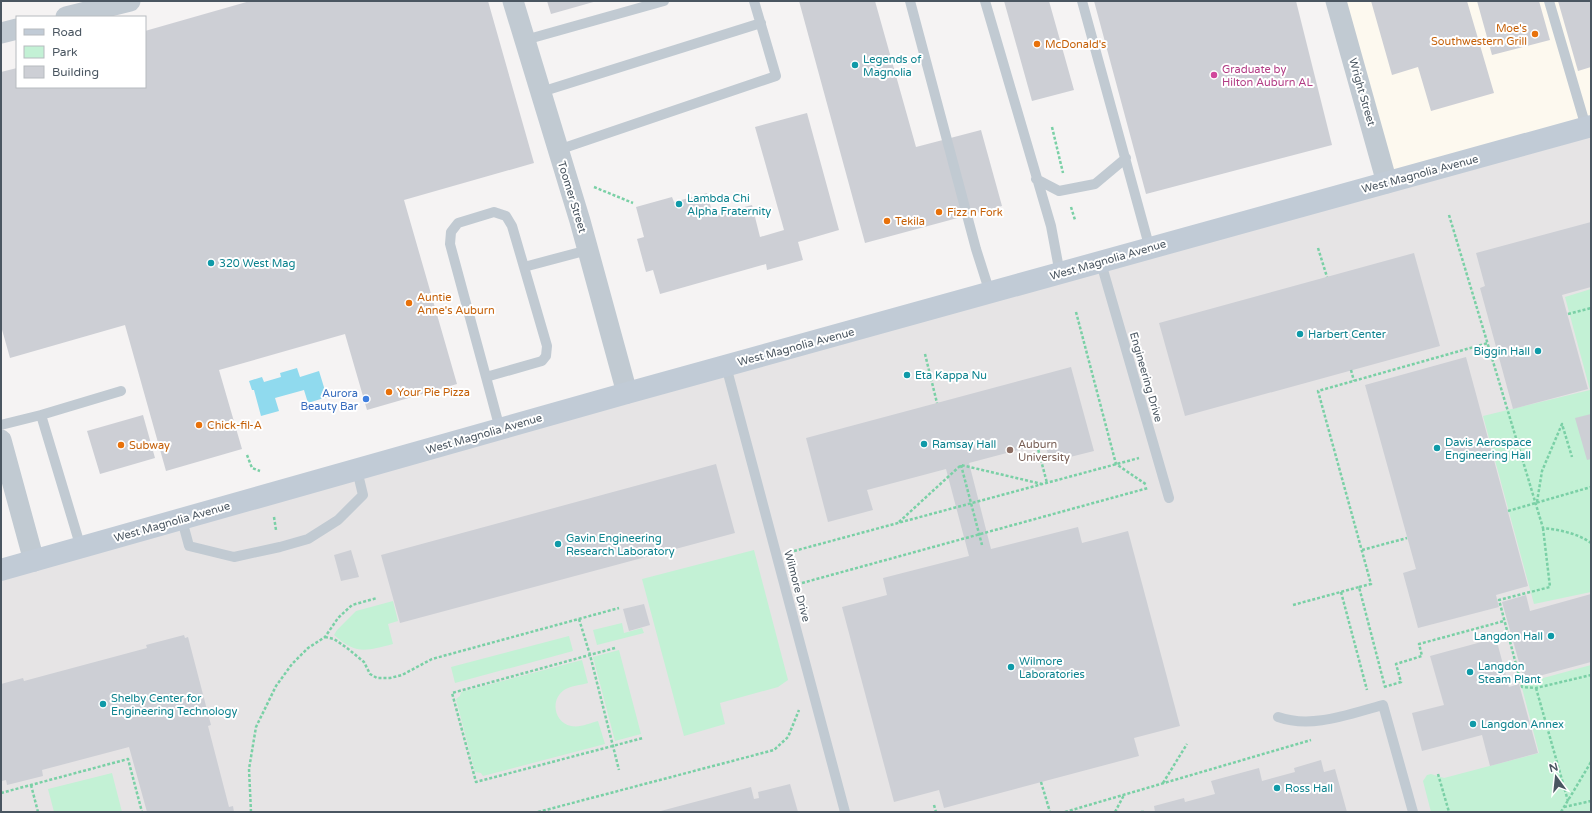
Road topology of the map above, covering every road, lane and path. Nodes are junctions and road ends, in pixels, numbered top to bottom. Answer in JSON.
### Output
{"nodes":[{"id":1,"x":130,"y":1,"type":"edge"},
{"id":2,"x":513,"y":1,"type":"edge"},
{"id":3,"x":664,"y":1,"type":"edge"},
{"id":4,"x":754,"y":1,"type":"edge"},
{"id":5,"x":910,"y":1,"type":"edge"},
{"id":6,"x":985,"y":1,"type":"edge"},
{"id":7,"x":1082,"y":1,"type":"edge"},
{"id":8,"x":1336,"y":1,"type":"edge"},
{"id":9,"x":1549,"y":1,"type":"edge"},
{"id":10,"x":70,"y":16,"type":"edge"},
{"id":11,"x":760,"y":23,"type":"junction"},
{"id":12,"x":16,"y":29,"type":"edge"},
{"id":13,"x":1,"y":33,"type":"edge"},
{"id":14,"x":525,"y":40,"type":"junction"},
{"id":15,"x":541,"y":92,"type":"junction"},
{"id":16,"x":1588,"y":126,"type":"edge"},
{"id":17,"x":558,"y":150,"type":"junction"},
{"id":18,"x":1126,"y":158,"type":"junction"},
{"id":19,"x":1036,"y":178,"type":"junction"},
{"id":20,"x":1387,"y":182,"type":"junction"},
{"id":21,"x":593,"y":187,"type":"dead end"},
{"id":22,"x":633,"y":203,"type":"dead end"},
{"id":23,"x":1449,"y":215,"type":"dead end"},
{"id":24,"x":1318,"y":248,"type":"dead end"},
{"id":25,"x":1150,"y":249,"type":"junction"},
{"id":26,"x":588,"y":250,"type":"junction"},
{"id":27,"x":1101,"y":263,"type":"junction"},
{"id":28,"x":524,"y":267,"type":"junction"},
{"id":29,"x":1060,"y":274,"type":"junction"},
{"id":30,"x":1327,"y":277,"type":"dead end"},
{"id":31,"x":990,"y":293,"type":"junction"},
{"id":32,"x":1591,"y":308,"type":"edge"},
{"id":33,"x":1076,"y":312,"type":"dead end"},
{"id":34,"x":1568,"y":314,"type":"dead end"},
{"id":35,"x":1488,"y":343,"type":"junction"},
{"id":36,"x":925,"y":354,"type":"dead end"},
{"id":37,"x":726,"y":366,"type":"junction"},
{"id":38,"x":1351,"y":370,"type":"dead end"},
{"id":39,"x":486,"y":377,"type":"junction"},
{"id":40,"x":1354,"y":381,"type":"junction"},
{"id":41,"x":120,"y":391,"type":"dead end"},
{"id":42,"x":627,"y":393,"type":"junction"},
{"id":43,"x":937,"y":403,"type":"dead end"},
{"id":44,"x":41,"y":415,"type":"junction"},
{"id":45,"x":1,"y":425,"type":"edge"},
{"id":46,"x":500,"y":429,"type":"junction"},
{"id":47,"x":1,"y":440,"type":"edge"},
{"id":48,"x":1037,"y":445,"type":"dead end"},
{"id":49,"x":247,"y":455,"type":"dead end"},
{"id":50,"x":1572,"y":457,"type":"dead end"},
{"id":51,"x":1141,"y":458,"type":"dead end"},
{"id":52,"x":1116,"y":464,"type":"junction"},
{"id":53,"x":961,"y":465,"type":"junction"},
{"id":54,"x":356,"y":470,"type":"junction"},
{"id":55,"x":263,"y":471,"type":"dead end"},
{"id":56,"x":1047,"y":483,"type":"junction"},
{"id":57,"x":1043,"y":484,"type":"junction"},
{"id":58,"x":1591,"y":487,"type":"edge"},
{"id":59,"x":1169,"y":498,"type":"dead end"},
{"id":60,"x":1536,"y":502,"type":"junction"},
{"id":61,"x":971,"y":503,"type":"junction"},
{"id":62,"x":1508,"y":511,"type":"dead end"},
{"id":63,"x":274,"y":514,"type":"dead end"},
{"id":64,"x":182,"y":520,"type":"junction"},
{"id":65,"x":899,"y":523,"type":"junction"},
{"id":66,"x":1543,"y":528,"type":"junction"},
{"id":67,"x":276,"y":533,"type":"dead end"},
{"id":68,"x":979,"y":535,"type":"junction"},
{"id":69,"x":1407,"y":538,"type":"dead end"},
{"id":70,"x":1591,"y":543,"type":"edge"},
{"id":71,"x":982,"y":545,"type":"dead end"},
{"id":72,"x":81,"y":548,"type":"junction"},
{"id":73,"x":1362,"y":550,"type":"junction"},
{"id":74,"x":793,"y":552,"type":"dead end"},
{"id":75,"x":34,"y":561,"type":"junction"},
{"id":76,"x":1,"y":570,"type":"edge"},
{"id":77,"x":801,"y":583,"type":"dead end"},
{"id":78,"x":1359,"y":587,"type":"junction"},
{"id":79,"x":1341,"y":592,"type":"junction"},
{"id":80,"x":377,"y":598,"type":"dead end"},
{"id":81,"x":1293,"y":605,"type":"dead end"},
{"id":82,"x":619,"y":608,"type":"dead end"},
{"id":83,"x":579,"y":619,"type":"junction"},
{"id":84,"x":1504,"y":621,"type":"junction"},
{"id":85,"x":325,"y":637,"type":"junction"},
{"id":86,"x":615,"y":648,"type":"dead end"},
{"id":87,"x":590,"y":655,"type":"junction"},
{"id":88,"x":1591,"y":675,"type":"edge"},
{"id":89,"x":1385,"y":687,"type":"junction"},
{"id":90,"x":1379,"y":688,"type":"dead end"},
{"id":91,"x":1536,"y":688,"type":"junction"},
{"id":92,"x":1373,"y":690,"type":"dead end"},
{"id":93,"x":799,"y":708,"type":"dead end"},
{"id":94,"x":1278,"y":717,"type":"dead end"},
{"id":95,"x":643,"y":738,"type":"dead end"},
{"id":96,"x":1312,"y":740,"type":"dead end"},
{"id":97,"x":1187,"y":744,"type":"dead end"},
{"id":98,"x":613,"y":746,"type":"junction"},
{"id":99,"x":1591,"y":762,"type":"edge"},
{"id":100,"x":619,"y":770,"type":"dead end"},
{"id":101,"x":1438,"y":774,"type":"dead end"},
{"id":102,"x":1041,"y":782,"type":"dead end"},
{"id":103,"x":1163,"y":783,"type":"junction"},
{"id":104,"x":31,"y":786,"type":"junction"},
{"id":105,"x":1,"y":793,"type":"edge"},
{"id":106,"x":1124,"y":794,"type":"junction"},
{"id":107,"x":1568,"y":801,"type":"junction"},
{"id":108,"x":1591,"y":801,"type":"edge"},
{"id":109,"x":934,"y":805,"type":"dead end"},
{"id":110,"x":1564,"y":808,"type":"junction"},
{"id":111,"x":1116,"y":811,"type":"edge"},
{"id":112,"x":38,"y":812,"type":"edge"},
{"id":113,"x":142,"y":812,"type":"edge"},
{"id":114,"x":250,"y":812,"type":"edge"},
{"id":115,"x":538,"y":812,"type":"edge"},
{"id":116,"x":845,"y":812,"type":"edge"},
{"id":117,"x":936,"y":812,"type":"edge"},
{"id":118,"x":1050,"y":812,"type":"edge"},
{"id":119,"x":1065,"y":812,"type":"edge"},
{"id":120,"x":1141,"y":812,"type":"edge"},
{"id":121,"x":1145,"y":812,"type":"edge"},
{"id":122,"x":1413,"y":812,"type":"edge"},
{"id":123,"x":1449,"y":812,"type":"edge"},
{"id":124,"x":1561,"y":812,"type":"edge"}],
"edges":[{"from":1,"to":10,"type":"street"},
{"from":2,"to":14,"type":"street","name":"Toomer Street"},
{"from":3,"to":14,"type":"lane"},
{"from":4,"to":11,"type":"lane"},
{"from":5,"to":31,"type":"lane"},
{"from":6,"to":19,"type":"lane"},
{"from":7,"to":18,"type":"lane"},
{"from":8,"to":20,"type":"street","name":"Wright Street"},
{"from":9,"to":16,"type":"lane"},
{"from":11,"to":15,"type":"lane"},
{"from":11,"to":17,"type":"lane"},
{"from":12,"to":13,"type":"street"},
{"from":14,"to":15,"type":"street","name":"Toomer Street"},
{"from":15,"to":17,"type":"street","name":"Toomer Street"},
{"from":16,"to":20,"type":"street","name":"West Magnolia Avenue"},
{"from":17,"to":26,"type":"street","name":"Toomer Street"},
{"from":18,"to":19,"type":"lane"},
{"from":18,"to":25,"type":"lane"},
{"from":19,"to":29,"type":"lane"},
{"from":20,"to":25,"type":"street","name":"West Magnolia Avenue"},
{"from":21,"to":22,"type":"path"},
{"from":23,"to":35,"type":"path"},
{"from":24,"to":30,"type":"path"},
{"from":25,"to":27,"type":"street","name":"West Magnolia Avenue"},
{"from":26,"to":28,"type":"lane"},
{"from":26,"to":42,"type":"street","name":"Toomer Street"},
{"from":27,"to":29,"type":"street","name":"West Magnolia Avenue"},
{"from":27,"to":59,"type":"lane","name":"Engineering Drive"},
{"from":28,"to":39,"type":"lane"},
{"from":28,"to":39,"type":"lane"},
{"from":29,"to":31,"type":"street","name":"West Magnolia Avenue"},
{"from":31,"to":37,"type":"street","name":"West Magnolia Avenue"},
{"from":32,"to":34,"type":"path"},
{"from":33,"to":52,"type":"path"},
{"from":35,"to":40,"type":"path"},
{"from":35,"to":60,"type":"path"},
{"from":36,"to":43,"type":"path"},
{"from":37,"to":42,"type":"street","name":"West Magnolia Avenue"},
{"from":37,"to":116,"type":"lane","name":"Wilmore Drive"},
{"from":38,"to":40,"type":"path"},
{"from":39,"to":46,"type":"lane"},
{"from":40,"to":73,"type":"path"},
{"from":41,"to":44,"type":"lane"},
{"from":42,"to":46,"type":"street","name":"West Magnolia Avenue"},
{"from":44,"to":45,"type":"lane"},
{"from":44,"to":72,"type":"lane"},
{"from":46,"to":54,"type":"street","name":"West Magnolia Avenue"},
{"from":47,"to":75,"type":"street"},
{"from":48,"to":56,"type":"path"},
{"from":49,"to":55,"type":"path"},
{"from":50,"to":60,"type":"path"},
{"from":51,"to":52,"type":"path"},
{"from":52,"to":56,"type":"path"},
{"from":52,"to":68,"type":"path"},
{"from":53,"to":57,"type":"path"},
{"from":53,"to":61,"type":"path"},
{"from":53,"to":65,"type":"path"},
{"from":54,"to":64,"type":"street","name":"West Magnolia Avenue"},
{"from":54,"to":64,"type":"lane"},
{"from":56,"to":57,"type":"path"},
{"from":57,"to":61,"type":"path"},
{"from":58,"to":60,"type":"path"},
{"from":60,"to":62,"type":"path"},
{"from":60,"to":66,"type":"path"},
{"from":61,"to":65,"type":"path"},
{"from":61,"to":68,"type":"path"},
{"from":63,"to":67,"type":"path"},
{"from":64,"to":72,"type":"street","name":"West Magnolia Avenue"},
{"from":65,"to":74,"type":"path"},
{"from":66,"to":70,"type":"path"},
{"from":66,"to":84,"type":"path"},
{"from":68,"to":71,"type":"path"},
{"from":68,"to":77,"type":"path"},
{"from":69,"to":73,"type":"path"},
{"from":72,"to":75,"type":"street","name":"West Magnolia Avenue"},
{"from":73,"to":78,"type":"path"},
{"from":75,"to":76,"type":"street","name":"West Magnolia Avenue"},
{"from":78,"to":79,"type":"path"},
{"from":78,"to":89,"type":"path"},
{"from":79,"to":81,"type":"path"},
{"from":79,"to":92,"type":"path"},
{"from":80,"to":85,"type":"path"},
{"from":82,"to":83,"type":"path"},
{"from":83,"to":85,"type":"path"},
{"from":83,"to":87,"type":"path"},
{"from":84,"to":89,"type":"path"},
{"from":84,"to":91,"type":"path"},
{"from":85,"to":114,"type":"path"},
{"from":86,"to":87,"type":"path"},
{"from":87,"to":98,"type":"path"},
{"from":87,"to":98,"type":"path"},
{"from":88,"to":91,"type":"path"},
{"from":89,"to":90,"type":"path"},
{"from":91,"to":107,"type":"path"},
{"from":93,"to":115,"type":"path"},
{"from":94,"to":122,"type":"lane"},
{"from":95,"to":98,"type":"path"},
{"from":96,"to":103,"type":"path"},
{"from":97,"to":103,"type":"path"},
{"from":98,"to":100,"type":"path"},
{"from":99,"to":107,"type":"path"},
{"from":101,"to":123,"type":"path"},
{"from":102,"to":118,"type":"path"},
{"from":103,"to":106,"type":"path"},
{"from":104,"to":105,"type":"path"},
{"from":104,"to":112,"type":"path"},
{"from":104,"to":113,"type":"path"},
{"from":106,"to":111,"type":"path"},
{"from":106,"to":119,"type":"path"},
{"from":107,"to":110,"type":"path"},
{"from":108,"to":110,"type":"path"},
{"from":109,"to":117,"type":"path"},
{"from":110,"to":124,"type":"path"},
{"from":120,"to":121,"type":"path"}]}
